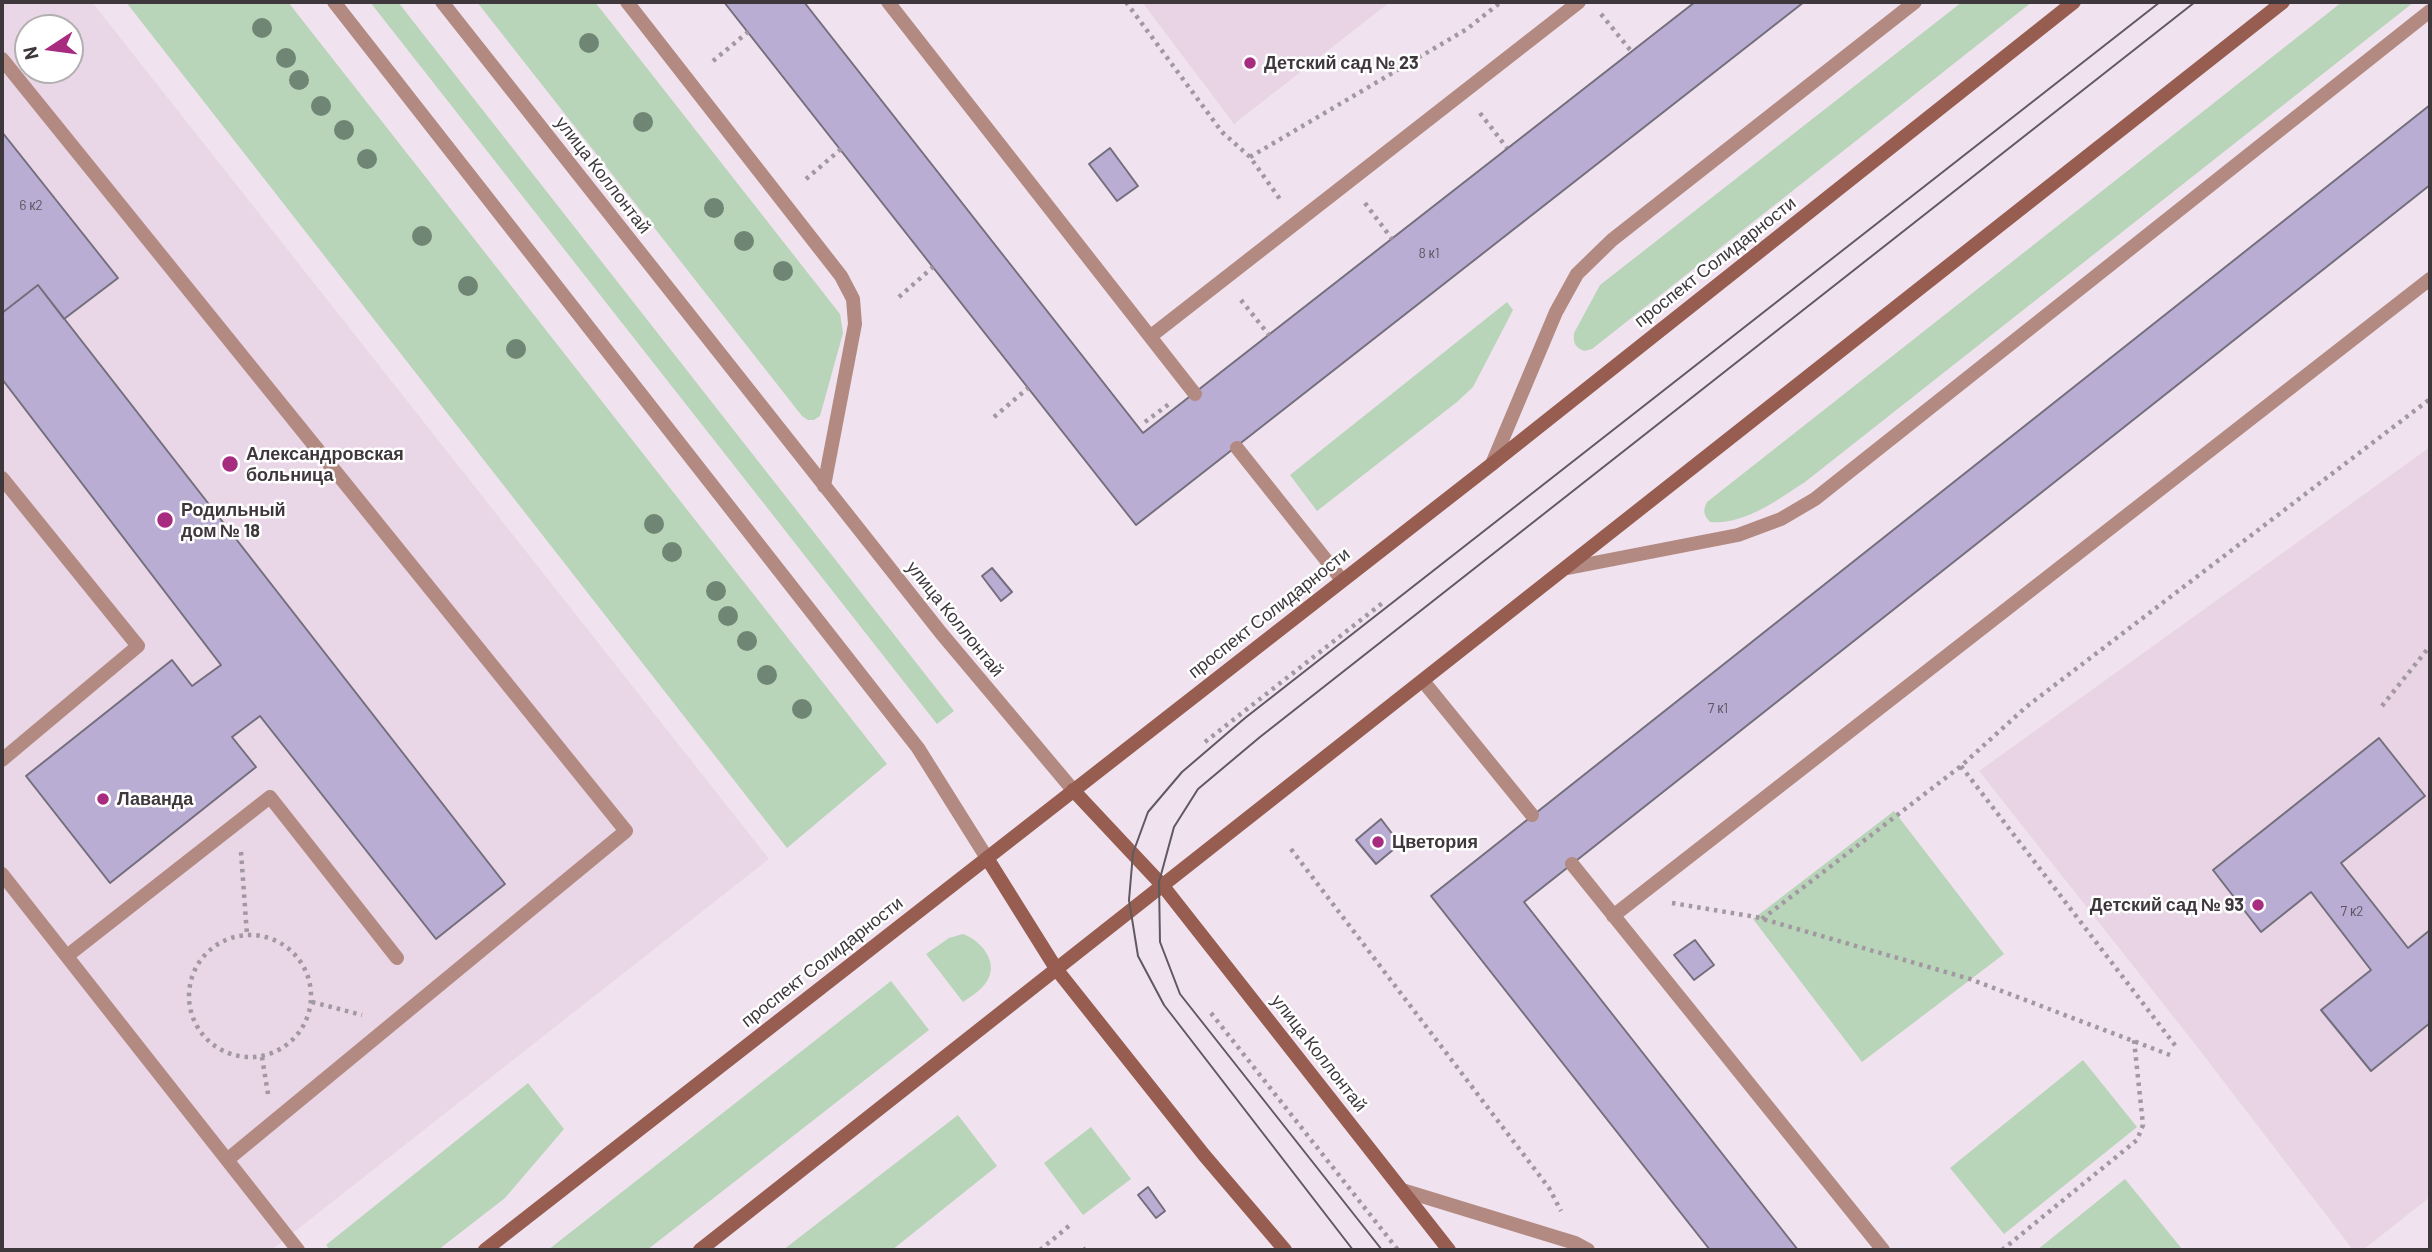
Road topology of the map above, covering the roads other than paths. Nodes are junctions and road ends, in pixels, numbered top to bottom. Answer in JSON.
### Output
{"nodes":[{"id":1,"x":334,"y":2,"type":"edge"},
{"id":2,"x":442,"y":2,"type":"edge"},
{"id":3,"x":627,"y":2,"type":"edge"},
{"id":4,"x":888,"y":2,"type":"edge"},
{"id":5,"x":1579,"y":2,"type":"edge"},
{"id":6,"x":1915,"y":2,"type":"edge"},
{"id":7,"x":2074,"y":2,"type":"edge"},
{"id":8,"x":2283,"y":2,"type":"edge"},
{"id":9,"x":2430,"y":11,"type":"edge"},
{"id":10,"x":2,"y":59,"type":"edge"},
{"id":11,"x":2430,"y":279,"type":"edge"},
{"id":12,"x":1151,"y":336,"type":"junction"},
{"id":13,"x":1195,"y":394,"type":"dead end"},
{"id":14,"x":1237,"y":448,"type":"dead end"},
{"id":15,"x":1492,"y":464,"type":"junction"},
{"id":16,"x":2,"y":478,"type":"edge"},
{"id":17,"x":824,"y":486,"type":"junction"},
{"id":18,"x":1568,"y":568,"type":"junction"},
{"id":19,"x":1342,"y":580,"type":"junction"},
{"id":20,"x":1423,"y":681,"type":"junction"},
{"id":21,"x":2,"y":760,"type":"edge"},
{"id":22,"x":1073,"y":790,"type":"junction"},
{"id":23,"x":1532,"y":815,"type":"dead end"},
{"id":24,"x":987,"y":858,"type":"junction"},
{"id":25,"x":1572,"y":864,"type":"dead end"},
{"id":26,"x":2,"y":874,"type":"edge"},
{"id":27,"x":1163,"y":886,"type":"junction"},
{"id":28,"x":1613,"y":916,"type":"junction"},
{"id":29,"x":67,"y":956,"type":"junction"},
{"id":30,"x":397,"y":958,"type":"dead end"},
{"id":31,"x":1057,"y":970,"type":"junction"},
{"id":32,"x":227,"y":1160,"type":"junction"},
{"id":33,"x":1402,"y":1190,"type":"junction"},
{"id":34,"x":1581,"y":1247,"type":"edge"},
{"id":35,"x":298,"y":1250,"type":"edge"},
{"id":36,"x":485,"y":1250,"type":"edge"},
{"id":37,"x":700,"y":1250,"type":"edge"},
{"id":38,"x":1285,"y":1250,"type":"edge"},
{"id":39,"x":1449,"y":1250,"type":"edge"},
{"id":40,"x":1883,"y":1250,"type":"edge"}],
"edges":[{"from":1,"to":24,"type":"street"},
{"from":2,"to":17,"type":"street","name":"улица Коллонтай"},
{"from":3,"to":17,"type":"street"},
{"from":4,"to":12,"type":"street"},
{"from":5,"to":12,"type":"street"},
{"from":6,"to":15,"type":"street"},
{"from":7,"to":15,"type":"main road","name":"проспект Солидарности"},
{"from":8,"to":18,"type":"main road"},
{"from":9,"to":18,"type":"street"},
{"from":10,"to":32,"type":"street"},
{"from":11,"to":28,"type":"street"},
{"from":12,"to":13,"type":"street"},
{"from":14,"to":19,"type":"street"},
{"from":15,"to":19,"type":"main road","name":"проспект Солидарности"},
{"from":16,"to":21,"type":"street"},
{"from":17,"to":22,"type":"street","name":"улица Коллонтай"},
{"from":18,"to":20,"type":"main road"},
{"from":19,"to":22,"type":"main road","name":"проспект Солидарности"},
{"from":20,"to":23,"type":"street"},
{"from":20,"to":27,"type":"main road"},
{"from":22,"to":24,"type":"main road","name":"проспект Солидарности"},
{"from":22,"to":27,"type":"main road","name":"улица Коллонтай"},
{"from":24,"to":31,"type":"main road"},
{"from":24,"to":36,"type":"main road","name":"проспект Солидарности"},
{"from":25,"to":28,"type":"street"},
{"from":26,"to":29,"type":"street"},
{"from":27,"to":31,"type":"main road"},
{"from":27,"to":33,"type":"main road","name":"улица Коллонтай"},
{"from":28,"to":40,"type":"street"},
{"from":29,"to":30,"type":"street"},
{"from":29,"to":32,"type":"street"},
{"from":31,"to":37,"type":"main road"},
{"from":31,"to":38,"type":"main road"},
{"from":32,"to":35,"type":"street"},
{"from":33,"to":34,"type":"street"},
{"from":33,"to":39,"type":"main road","name":"улица Коллонтай"}]}
